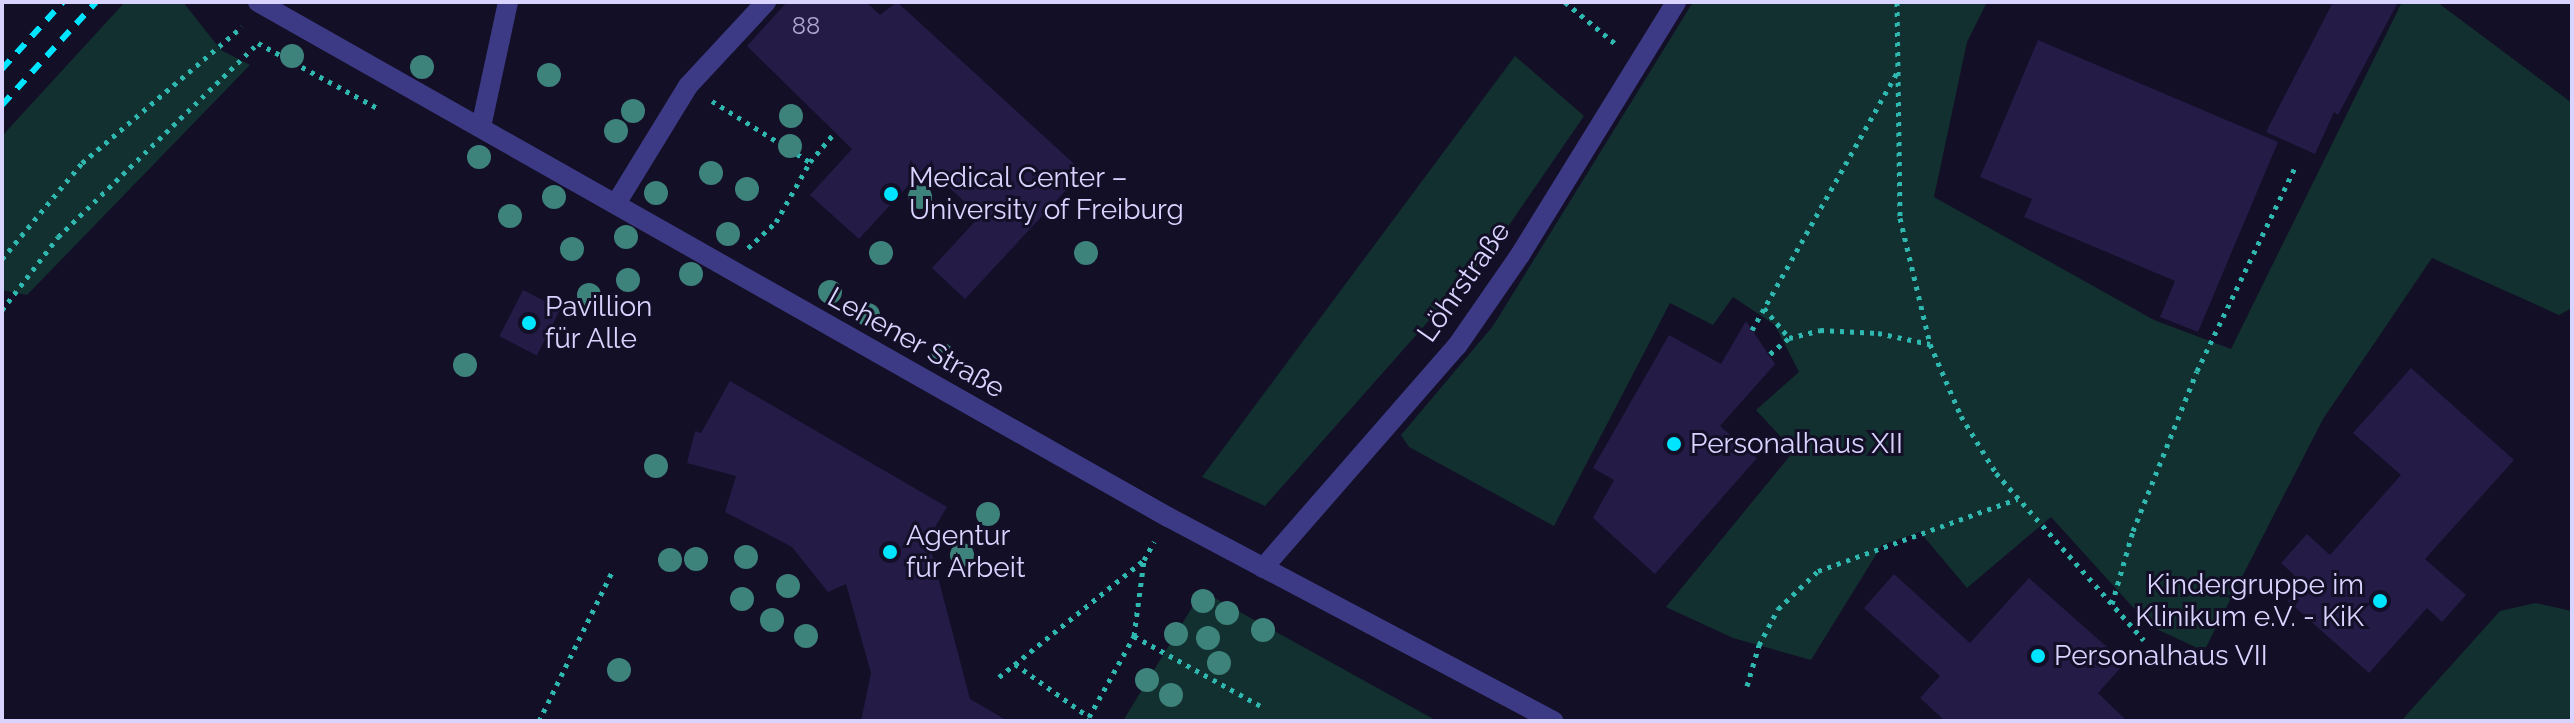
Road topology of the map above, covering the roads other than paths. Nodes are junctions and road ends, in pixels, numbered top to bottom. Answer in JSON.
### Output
{"nodes":[{"id":1,"x":508,"y":2,"type":"edge"},
{"id":2,"x":766,"y":2,"type":"edge"},
{"id":3,"x":1676,"y":2,"type":"edge"},
{"id":4,"x":262,"y":4,"type":"edge"},
{"id":5,"x":481,"y":127,"type":"junction"},
{"id":6,"x":617,"y":202,"type":"junction"},
{"id":7,"x":1263,"y":568,"type":"junction"},
{"id":8,"x":1553,"y":721,"type":"edge"}],
"edges":[{"from":1,"to":5,"type":"street"},
{"from":2,"to":6,"type":"street"},
{"from":3,"to":7,"type":"street","name":"Löhrstraße"},
{"from":4,"to":5,"type":"street","name":"Lehener Straße"},
{"from":5,"to":6,"type":"street","name":"Lehener Straße"},
{"from":6,"to":7,"type":"street","name":"Lehener Straße"},
{"from":7,"to":8,"type":"street","name":"Lehener Straße"}]}
